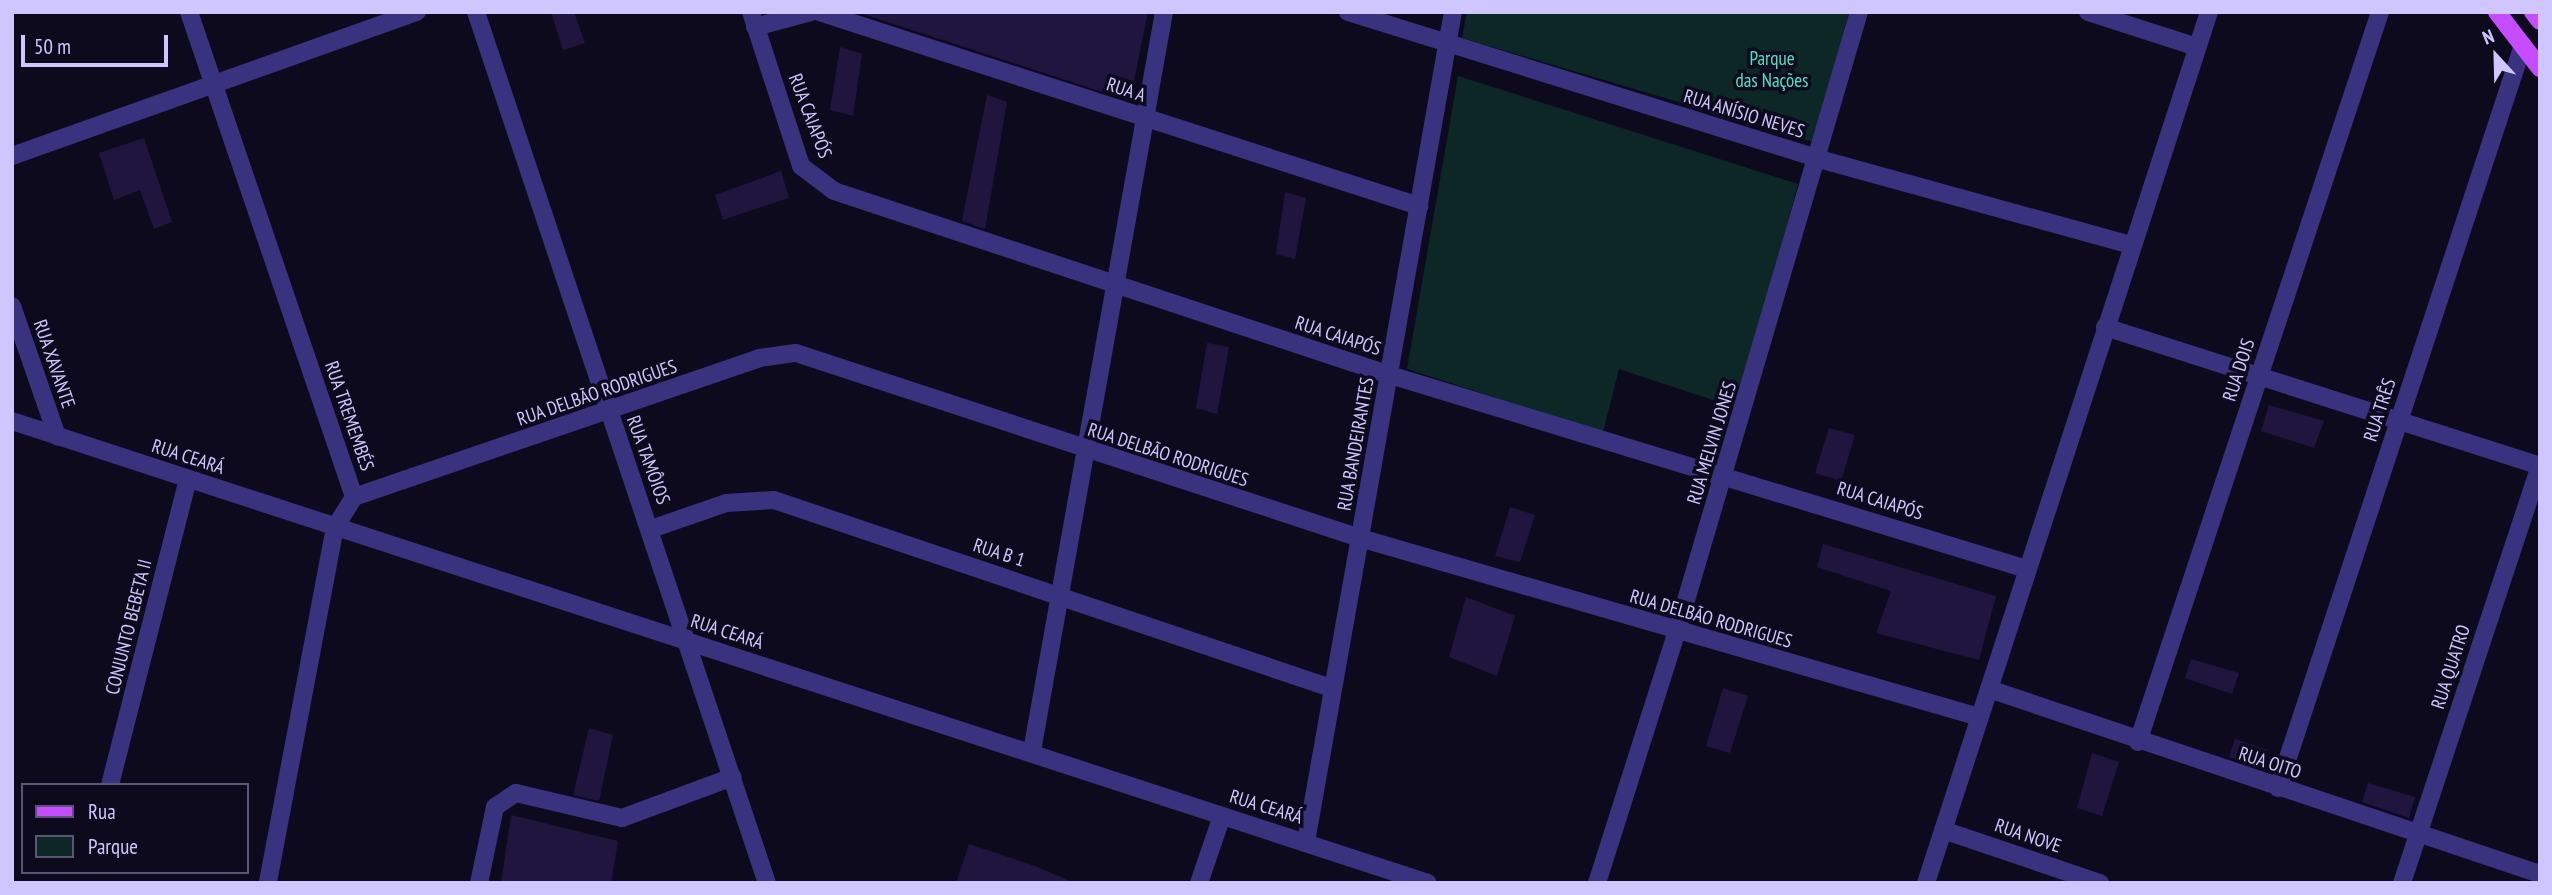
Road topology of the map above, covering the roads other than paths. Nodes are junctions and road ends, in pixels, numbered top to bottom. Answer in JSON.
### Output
{"nodes":[{"id":1,"x":189,"y":12,"type":"edge"},
{"id":2,"x":417,"y":12,"type":"edge"},
{"id":3,"x":476,"y":12,"type":"edge"},
{"id":4,"x":811,"y":12,"type":"edge"},
{"id":5,"x":819,"y":12,"type":"edge"},
{"id":6,"x":1164,"y":12,"type":"edge"},
{"id":7,"x":1348,"y":12,"type":"edge"},
{"id":8,"x":1452,"y":12,"type":"edge"},
{"id":9,"x":1859,"y":12,"type":"edge"},
{"id":10,"x":2088,"y":12,"type":"edge"},
{"id":11,"x":2208,"y":12,"type":"edge"},
{"id":12,"x":2380,"y":12,"type":"edge"},
{"id":13,"x":2497,"y":12,"type":"edge"},
{"id":14,"x":2533,"y":12,"type":"edge"},
{"id":15,"x":753,"y":20,"type":"edge"},
{"id":16,"x":2540,"y":22,"type":"edge"},
{"id":17,"x":1447,"y":45,"type":"junction"},
{"id":18,"x":2523,"y":45,"type":"junction"},
{"id":19,"x":2197,"y":47,"type":"junction"},
{"id":20,"x":2540,"y":68,"type":"edge"},
{"id":21,"x":214,"y":85,"type":"junction"},
{"id":22,"x":1144,"y":118,"type":"junction"},
{"id":23,"x":12,"y":156,"type":"edge"},
{"id":24,"x":1819,"y":159,"type":"junction"},
{"id":25,"x":1419,"y":206,"type":"junction"},
{"id":26,"x":2132,"y":245,"type":"junction"},
{"id":27,"x":1117,"y":286,"type":"junction"},
{"id":28,"x":12,"y":306,"type":"edge"},
{"id":29,"x":2105,"y":327,"type":"junction"},
{"id":30,"x":2260,"y":373,"type":"junction"},
{"id":31,"x":1390,"y":375,"type":"junction"},
{"id":32,"x":609,"y":412,"type":"junction"},
{"id":33,"x":2399,"y":420,"type":"junction"},
{"id":34,"x":12,"y":421,"type":"edge"},
{"id":35,"x":57,"y":436,"type":"junction"},
{"id":36,"x":1089,"y":452,"type":"junction"},
{"id":37,"x":2540,"y":466,"type":"edge"},
{"id":38,"x":1724,"y":474,"type":"junction"},
{"id":39,"x":188,"y":480,"type":"junction"},
{"id":40,"x":354,"y":497,"type":"junction"},
{"id":41,"x":335,"y":527,"type":"junction"},
{"id":42,"x":651,"y":529,"type":"junction"},
{"id":43,"x":1360,"y":538,"type":"junction"},
{"id":44,"x":2027,"y":569,"type":"junction"},
{"id":45,"x":1061,"y":596,"type":"junction"},
{"id":46,"x":1677,"y":631,"type":"junction"},
{"id":47,"x":688,"y":642,"type":"junction"},
{"id":48,"x":1331,"y":688,"type":"junction"},
{"id":49,"x":1989,"y":689,"type":"junction"},
{"id":50,"x":1979,"y":717,"type":"junction"},
{"id":51,"x":2138,"y":742,"type":"junction"},
{"id":52,"x":1032,"y":751,"type":"junction"},
{"id":53,"x":733,"y":777,"type":"junction"},
{"id":54,"x":111,"y":783,"type":"edge"},
{"id":55,"x":2278,"y":788,"type":"junction"},
{"id":56,"x":1222,"y":816,"type":"junction"},
{"id":57,"x":1943,"y":830,"type":"junction"},
{"id":58,"x":2418,"y":834,"type":"junction"},
{"id":59,"x":1306,"y":842,"type":"junction"},
{"id":60,"x":2540,"y":874,"type":"edge"},
{"id":61,"x":268,"y":883,"type":"edge"},
{"id":62,"x":479,"y":883,"type":"edge"},
{"id":63,"x":767,"y":883,"type":"edge"},
{"id":64,"x":1199,"y":883,"type":"edge"},
{"id":65,"x":1428,"y":883,"type":"edge"},
{"id":66,"x":1597,"y":883,"type":"edge"},
{"id":67,"x":1926,"y":883,"type":"edge"},
{"id":68,"x":2100,"y":883,"type":"edge"},
{"id":69,"x":2402,"y":883,"type":"edge"}],
"edges":[{"from":1,"to":21,"type":"street","name":"RUA TREMEMBÉS"},
{"from":2,"to":21,"type":"street"},
{"from":3,"to":32,"type":"street","name":"RUA TAMÔIOS"},
{"from":4,"to":15,"type":"street"},
{"from":5,"to":22,"type":"street","name":"RUA A"},
{"from":6,"to":22,"type":"street"},
{"from":7,"to":17,"type":"street","name":"RUA ANÍSIO NEVES"},
{"from":8,"to":17,"type":"street","name":"RUA BANDEIRANTES"},
{"from":9,"to":24,"type":"street","name":"RUA MELVIN JONES"},
{"from":10,"to":19,"type":"street"},
{"from":11,"to":19,"type":"street"},
{"from":12,"to":30,"type":"street","name":"RUA DOIS"},
{"from":13,"to":18,"type":"main road"},
{"from":14,"to":16,"type":"main road"},
{"from":15,"to":27,"type":"street","name":"RUA CAIAPÓS"},
{"from":17,"to":24,"type":"street","name":"RUA ANÍSIO NEVES"},
{"from":17,"to":25,"type":"street","name":"RUA BANDEIRANTES"},
{"from":18,"to":20,"type":"main road"},
{"from":18,"to":33,"type":"street","name":"RUA TRÊS"},
{"from":19,"to":26,"type":"street"},
{"from":21,"to":23,"type":"street"},
{"from":21,"to":40,"type":"street","name":"RUA TREMEMBÉS"},
{"from":22,"to":25,"type":"street","name":"RUA A"},
{"from":22,"to":27,"type":"street"},
{"from":24,"to":26,"type":"street","name":"RUA ANÍSIO NEVES"},
{"from":24,"to":38,"type":"street","name":"RUA MELVIN JONES"},
{"from":25,"to":31,"type":"street","name":"RUA BANDEIRANTES"},
{"from":26,"to":29,"type":"street"},
{"from":27,"to":31,"type":"street","name":"RUA CAIAPÓS"},
{"from":27,"to":36,"type":"street"},
{"from":28,"to":35,"type":"street","name":"RUA XAVANTE"},
{"from":29,"to":30,"type":"street"},
{"from":29,"to":44,"type":"street"},
{"from":30,"to":33,"type":"street"},
{"from":30,"to":51,"type":"street","name":"RUA DOIS"},
{"from":31,"to":38,"type":"street","name":"RUA CAIAPÓS"},
{"from":31,"to":43,"type":"street","name":"RUA BANDEIRANTES"},
{"from":32,"to":36,"type":"street","name":"RUA DELBÃO RODRIGUES"},
{"from":32,"to":40,"type":"street","name":"RUA DELBÃO RODRIGUES"},
{"from":32,"to":42,"type":"street","name":"RUA TAMÔIOS"},
{"from":33,"to":37,"type":"street"},
{"from":33,"to":55,"type":"street","name":"RUA TRÊS"},
{"from":34,"to":35,"type":"street","name":"RUA CEARÁ"},
{"from":35,"to":39,"type":"street","name":"RUA CEARÁ"},
{"from":36,"to":43,"type":"street","name":"RUA DELBÃO RODRIGUES"},
{"from":36,"to":45,"type":"street"},
{"from":37,"to":58,"type":"street","name":"RUA QUATRO"},
{"from":38,"to":44,"type":"street","name":"RUA CAIAPÓS"},
{"from":38,"to":46,"type":"street","name":"RUA MELVIN JONES"},
{"from":39,"to":41,"type":"street","name":"RUA CEARÁ"},
{"from":39,"to":54,"type":"street","name":"CONJUNTO BEBETA II"},
{"from":40,"to":41,"type":"street","name":"RUA TREMEMBÉS"},
{"from":41,"to":47,"type":"street","name":"RUA CEARÁ"},
{"from":41,"to":61,"type":"street","name":"RUA TREMEMBÉS"},
{"from":42,"to":45,"type":"street","name":"RUA B 1"},
{"from":42,"to":47,"type":"street","name":"RUA TAMÔIOS"},
{"from":43,"to":46,"type":"street","name":"RUA DELBÃO RODRIGUES"},
{"from":43,"to":48,"type":"street","name":"RUA BANDEIRANTES"},
{"from":44,"to":49,"type":"street"},
{"from":45,"to":48,"type":"street","name":"RUA B 1"},
{"from":45,"to":52,"type":"street"},
{"from":46,"to":50,"type":"street","name":"RUA DELBÃO RODRIGUES"},
{"from":46,"to":66,"type":"street","name":"RUA MELVIN JONES"},
{"from":47,"to":52,"type":"street","name":"RUA CEARÁ"},
{"from":47,"to":53,"type":"street","name":"RUA TAMÔIOS"},
{"from":48,"to":59,"type":"street","name":"RUA BANDEIRANTES"},
{"from":49,"to":50,"type":"street"},
{"from":49,"to":51,"type":"street","name":"RUA OITO"},
{"from":50,"to":57,"type":"street"},
{"from":51,"to":55,"type":"street","name":"RUA OITO"},
{"from":52,"to":56,"type":"street","name":"RUA CEARÁ"},
{"from":53,"to":62,"type":"street"},
{"from":53,"to":63,"type":"street","name":"RUA TAMÔIOS"},
{"from":55,"to":58,"type":"street","name":"RUA OITO"},
{"from":56,"to":59,"type":"street","name":"RUA CEARÁ"},
{"from":56,"to":64,"type":"street"},
{"from":57,"to":67,"type":"street"},
{"from":57,"to":68,"type":"street","name":"RUA NOVE"},
{"from":58,"to":60,"type":"street","name":"RUA OITO"},
{"from":58,"to":69,"type":"street","name":"RUA QUATRO"},
{"from":59,"to":65,"type":"street","name":"RUA CEARÁ"}]}
